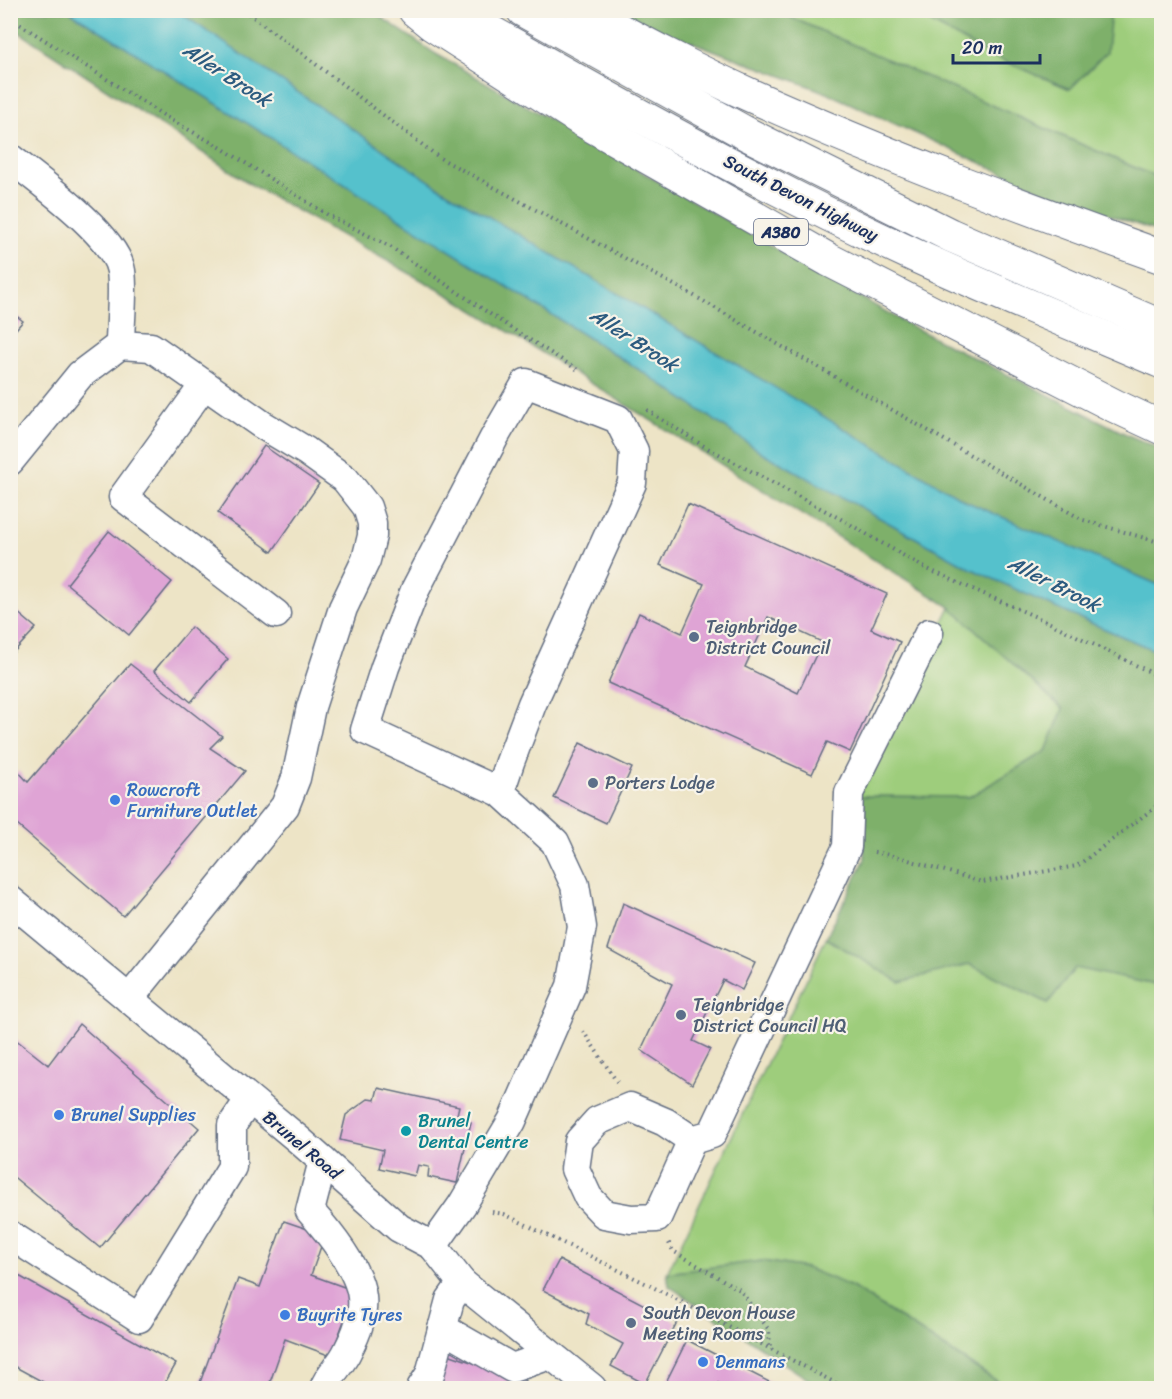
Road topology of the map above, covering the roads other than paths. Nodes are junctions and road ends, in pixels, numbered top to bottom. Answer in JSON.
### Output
{"nodes":[{"id":1,"x":415,"y":10,"type":"edge"},
{"id":2,"x":452,"y":10,"type":"edge"},
{"id":3,"x":523,"y":10,"type":"edge"},
{"id":4,"x":582,"y":10,"type":"edge"},
{"id":5,"x":10,"y":158,"type":"edge"},
{"id":6,"x":1161,"y":257,"type":"edge"},
{"id":7,"x":1161,"y":327,"type":"edge"},
{"id":8,"x":120,"y":345,"type":"junction"},
{"id":9,"x":1161,"y":362,"type":"edge"},
{"id":10,"x":204,"y":385,"type":"junction"},
{"id":11,"x":1161,"y":428,"type":"edge"},
{"id":12,"x":10,"y":461,"type":"edge"},
{"id":13,"x":276,"y":614,"type":"dead end"},
{"id":14,"x":929,"y":633,"type":"dead end"},
{"id":15,"x":500,"y":792,"type":"junction"},
{"id":16,"x":10,"y":900,"type":"edge"},
{"id":17,"x":129,"y":999,"type":"junction"},
{"id":18,"x":249,"y":1100,"type":"junction"},
{"id":19,"x":692,"y":1140,"type":"junction"},
{"id":20,"x":322,"y":1161,"type":"junction"},
{"id":21,"x":10,"y":1235,"type":"edge"},
{"id":22,"x":433,"y":1246,"type":"junction"},
{"id":23,"x":462,"y":1283,"type":"junction"},
{"id":24,"x":442,"y":1328,"type":"junction"},
{"id":25,"x":550,"y":1355,"type":"junction"},
{"id":26,"x":324,"y":1389,"type":"edge"},
{"id":27,"x":422,"y":1389,"type":"edge"},
{"id":28,"x":592,"y":1389,"type":"edge"}],
"edges":[{"from":1,"to":11,"type":"highway","number":"A380"},
{"from":2,"to":9,"type":"highway","name":"South Devon Highway","number":"A380"},
{"from":3,"to":7,"type":"highway","name":"South Devon Highway"},
{"from":4,"to":6,"type":"highway"},
{"from":5,"to":8,"type":"street"},
{"from":8,"to":10,"type":"street"},
{"from":8,"to":12,"type":"street"},
{"from":10,"to":13,"type":"street"},
{"from":10,"to":17,"type":"street"},
{"from":14,"to":19,"type":"street"},
{"from":15,"to":15,"type":"street"},
{"from":15,"to":22,"type":"street"},
{"from":16,"to":17,"type":"street","name":"Brunel Road"},
{"from":17,"to":18,"type":"street","name":"Brunel Road"},
{"from":18,"to":20,"type":"street","name":"Brunel Road"},
{"from":18,"to":21,"type":"street"},
{"from":19,"to":19,"type":"street"},
{"from":20,"to":22,"type":"street","name":"Brunel Road"},
{"from":20,"to":26,"type":"street"},
{"from":22,"to":23,"type":"street","name":"Brunel Road"},
{"from":23,"to":24,"type":"street"},
{"from":23,"to":25,"type":"street","name":"Brunel Road"},
{"from":24,"to":25,"type":"street"},
{"from":24,"to":27,"type":"street"},
{"from":25,"to":28,"type":"street","name":"Brunel Road"}]}
